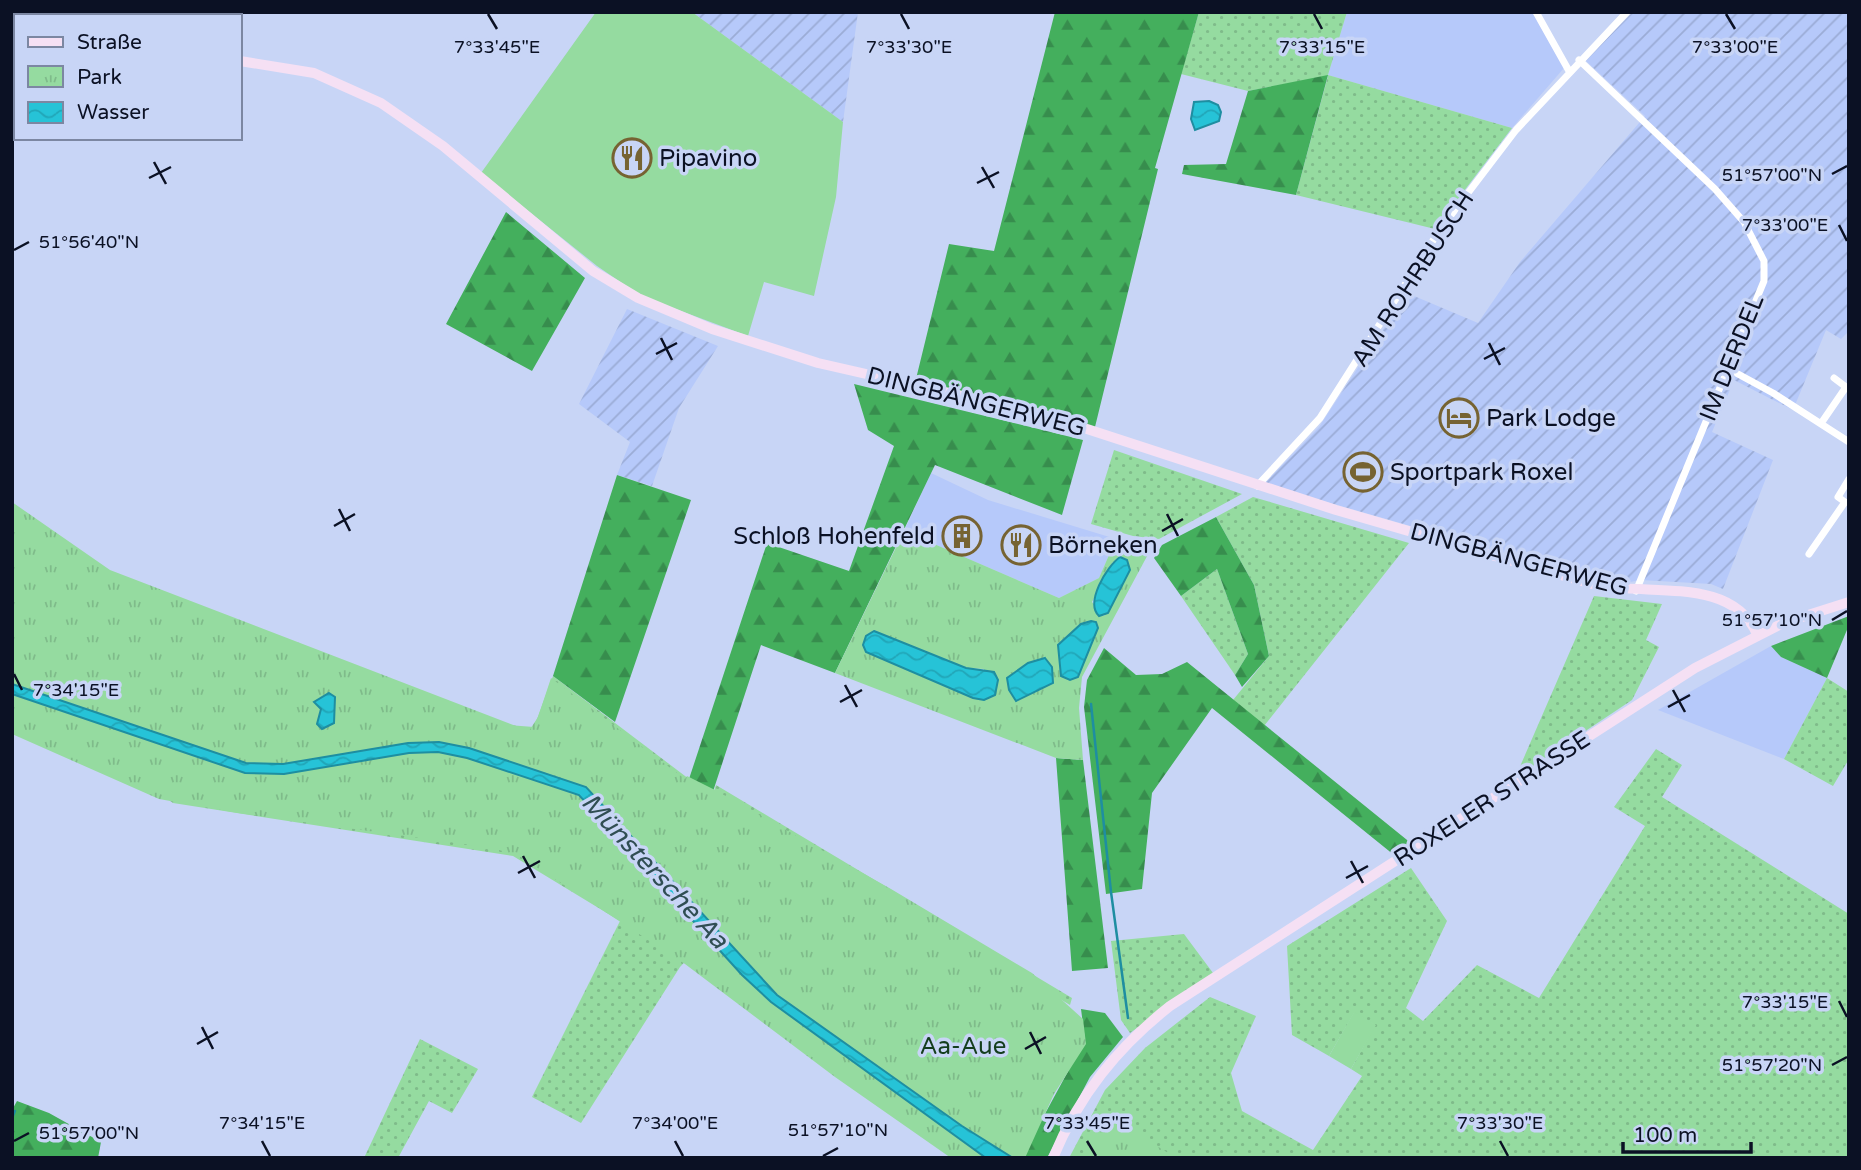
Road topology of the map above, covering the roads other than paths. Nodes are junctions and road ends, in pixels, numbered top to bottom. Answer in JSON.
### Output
{"nodes":[{"id":1,"x":1536,"y":12,"type":"edge"},
{"id":2,"x":1627,"y":12,"type":"edge"},
{"id":3,"x":1579,"y":60,"type":"junction"},
{"id":4,"x":242,"y":61,"type":"edge"},
{"id":5,"x":1569,"y":71,"type":"junction"},
{"id":6,"x":1727,"y":368,"type":"junction"},
{"id":7,"x":1834,"y":378,"type":"dead end"},
{"id":8,"x":1822,"y":422,"type":"junction"},
{"id":9,"x":1849,"y":442,"type":"edge"},
{"id":10,"x":1849,"y":480,"type":"edge"},
{"id":11,"x":1257,"y":486,"type":"junction"},
{"id":12,"x":1809,"y":554,"type":"dead end"},
{"id":13,"x":1636,"y":591,"type":"junction"},
{"id":14,"x":1849,"y":603,"type":"edge"},
{"id":15,"x":1757,"y":634,"type":"junction"},
{"id":16,"x":1053,"y":1158,"type":"edge"}],
"edges":[{"from":1,"to":5,"type":"street"},
{"from":2,"to":3,"type":"street","name":"AM ROHRBUSCH"},
{"from":3,"to":5,"type":"street","name":"AM ROHRBUSCH"},
{"from":3,"to":6,"type":"street","name":"IM DERDEL"},
{"from":4,"to":11,"type":"main road","name":"DINGBÄNGERWEG"},
{"from":5,"to":11,"type":"street","name":"AM ROHRBUSCH"},
{"from":6,"to":8,"type":"street"},
{"from":6,"to":13,"type":"street","name":"IM DERDEL"},
{"from":7,"to":8,"type":"street"},
{"from":8,"to":9,"type":"street"},
{"from":10,"to":12,"type":"street"},
{"from":11,"to":13,"type":"main road","name":"DINGBÄNGERWEG"},
{"from":13,"to":15,"type":"main road","name":"DINGBÄNGERWEG"},
{"from":14,"to":15,"type":"main road","name":"ROXELER STRASSE"},
{"from":15,"to":16,"type":"main road","name":"ROXELER STRASSE"}]}
